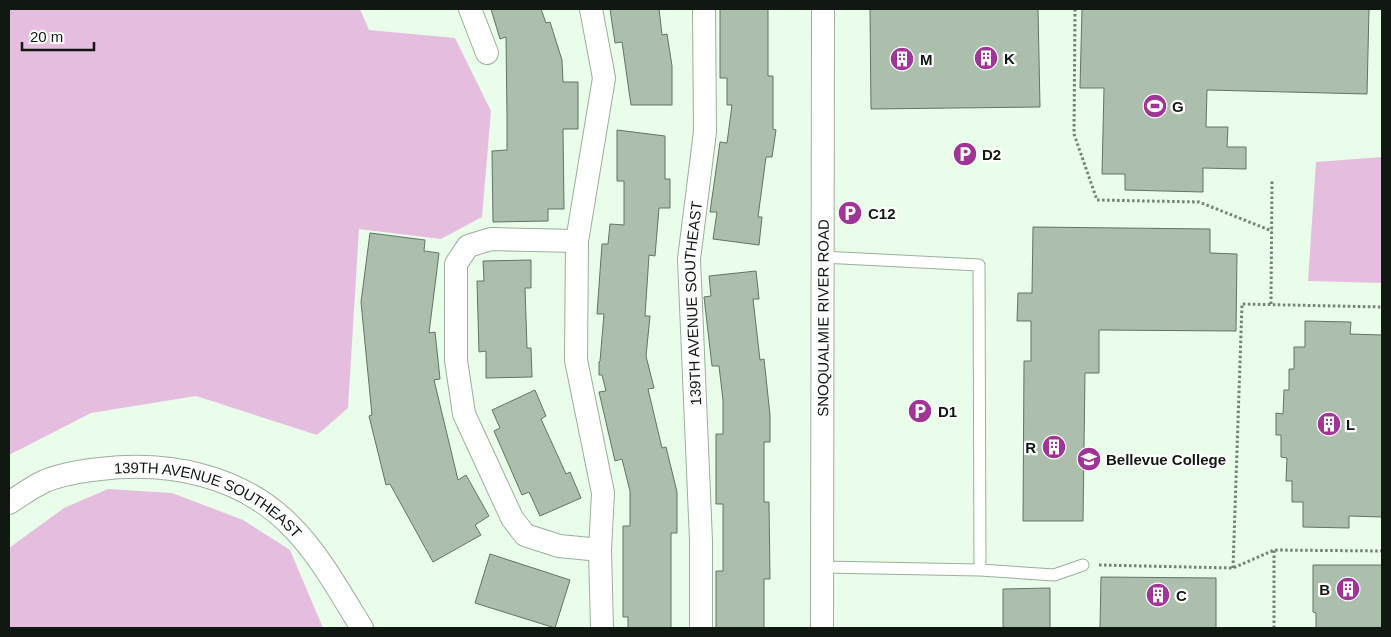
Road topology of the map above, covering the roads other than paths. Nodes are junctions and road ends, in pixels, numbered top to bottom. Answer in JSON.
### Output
{"nodes":[{"id":1,"x":470,"y":9,"type":"edge"},
{"id":2,"x":591,"y":9,"type":"edge"},
{"id":3,"x":704,"y":9,"type":"edge"},
{"id":4,"x":823,"y":9,"type":"edge"},
{"id":5,"x":487,"y":53,"type":"dead end"},
{"id":6,"x":577,"y":241,"type":"junction"},
{"id":7,"x":822,"y":256,"type":"junction"},
{"id":8,"x":9,"y":503,"type":"edge"},
{"id":9,"x":600,"y":550,"type":"junction"},
{"id":10,"x":1083,"y":565,"type":"road end"},
{"id":11,"x":822,"y":567,"type":"junction"},
{"id":12,"x":980,"y":570,"type":"junction"},
{"id":13,"x":362,"y":628,"type":"edge"},
{"id":14,"x":602,"y":628,"type":"edge"},
{"id":15,"x":701,"y":628,"type":"edge"},
{"id":16,"x":822,"y":628,"type":"edge"}],
"edges":[{"from":1,"to":5,"type":"street"},
{"from":2,"to":6,"type":"street"},
{"from":3,"to":15,"type":"street","name":"139TH AVENUE SOUTHEAST"},
{"from":4,"to":7,"type":"street","name":"SNOQUALMIE RIVER ROAD"},
{"from":6,"to":9,"type":"street"},
{"from":6,"to":9,"type":"street"},
{"from":7,"to":11,"type":"street","name":"SNOQUALMIE RIVER ROAD"},
{"from":7,"to":12,"type":"lane"},
{"from":8,"to":13,"type":"street","name":"139TH AVENUE SOUTHEAST"},
{"from":9,"to":14,"type":"street"},
{"from":10,"to":12,"type":"lane"},
{"from":11,"to":12,"type":"lane"},
{"from":11,"to":16,"type":"street","name":"SNOQUALMIE RIVER ROAD"}]}
